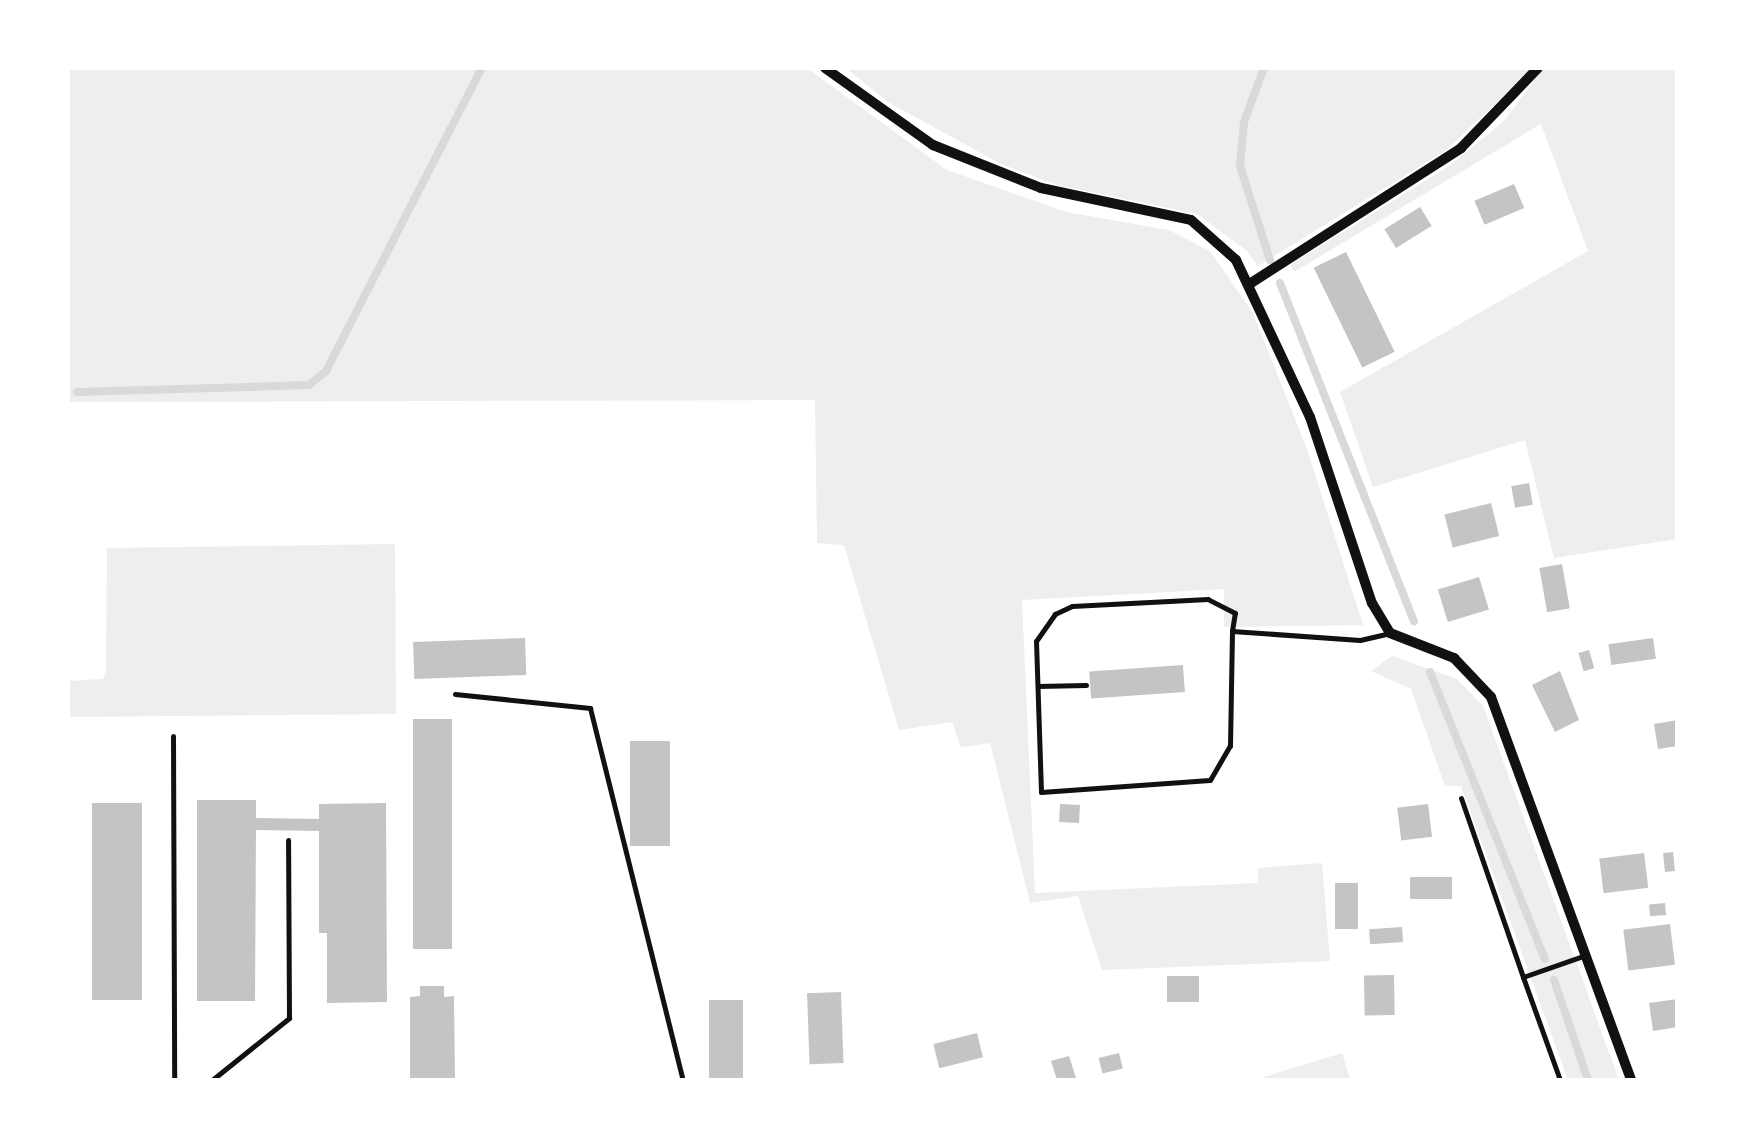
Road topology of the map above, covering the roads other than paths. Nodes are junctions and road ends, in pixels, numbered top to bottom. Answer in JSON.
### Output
{"nodes":[{"id":1,"x":825,"y":68,"type":"edge"},
{"id":2,"x":1538,"y":68,"type":"edge"},
{"id":3,"x":1251,"y":283,"type":"junction"},
{"id":4,"x":1232,"y":631,"type":"junction"},
{"id":5,"x":1390,"y":632,"type":"junction"},
{"id":6,"x":1086,"y":684,"type":"dead end"},
{"id":7,"x":1038,"y":686,"type":"junction"},
{"id":8,"x":455,"y":694,"type":"dead end"},
{"id":9,"x":173,"y":736,"type":"dead end"},
{"id":10,"x":1462,"y":798,"type":"dead end"},
{"id":11,"x":288,"y":840,"type":"dead end"},
{"id":12,"x":1588,"y":954,"type":"junction"},
{"id":13,"x":1523,"y":977,"type":"junction"},
{"id":14,"x":174,"y":1080,"type":"edge"},
{"id":15,"x":212,"y":1080,"type":"edge"},
{"id":16,"x":683,"y":1080,"type":"edge"},
{"id":17,"x":1560,"y":1080,"type":"edge"},
{"id":18,"x":1631,"y":1080,"type":"edge"}],
"edges":[{"from":1,"to":3,"type":"street"},
{"from":2,"to":3,"type":"street"},
{"from":3,"to":5,"type":"street"},
{"from":4,"to":5,"type":"lane"},
{"from":4,"to":7,"type":"lane"},
{"from":4,"to":7,"type":"lane"},
{"from":5,"to":12,"type":"street"},
{"from":6,"to":7,"type":"lane"},
{"from":8,"to":16,"type":"lane"},
{"from":9,"to":14,"type":"lane"},
{"from":10,"to":13,"type":"lane"},
{"from":11,"to":15,"type":"lane"},
{"from":12,"to":13,"type":"lane"},
{"from":12,"to":18,"type":"street"},
{"from":13,"to":17,"type":"lane"}]}
